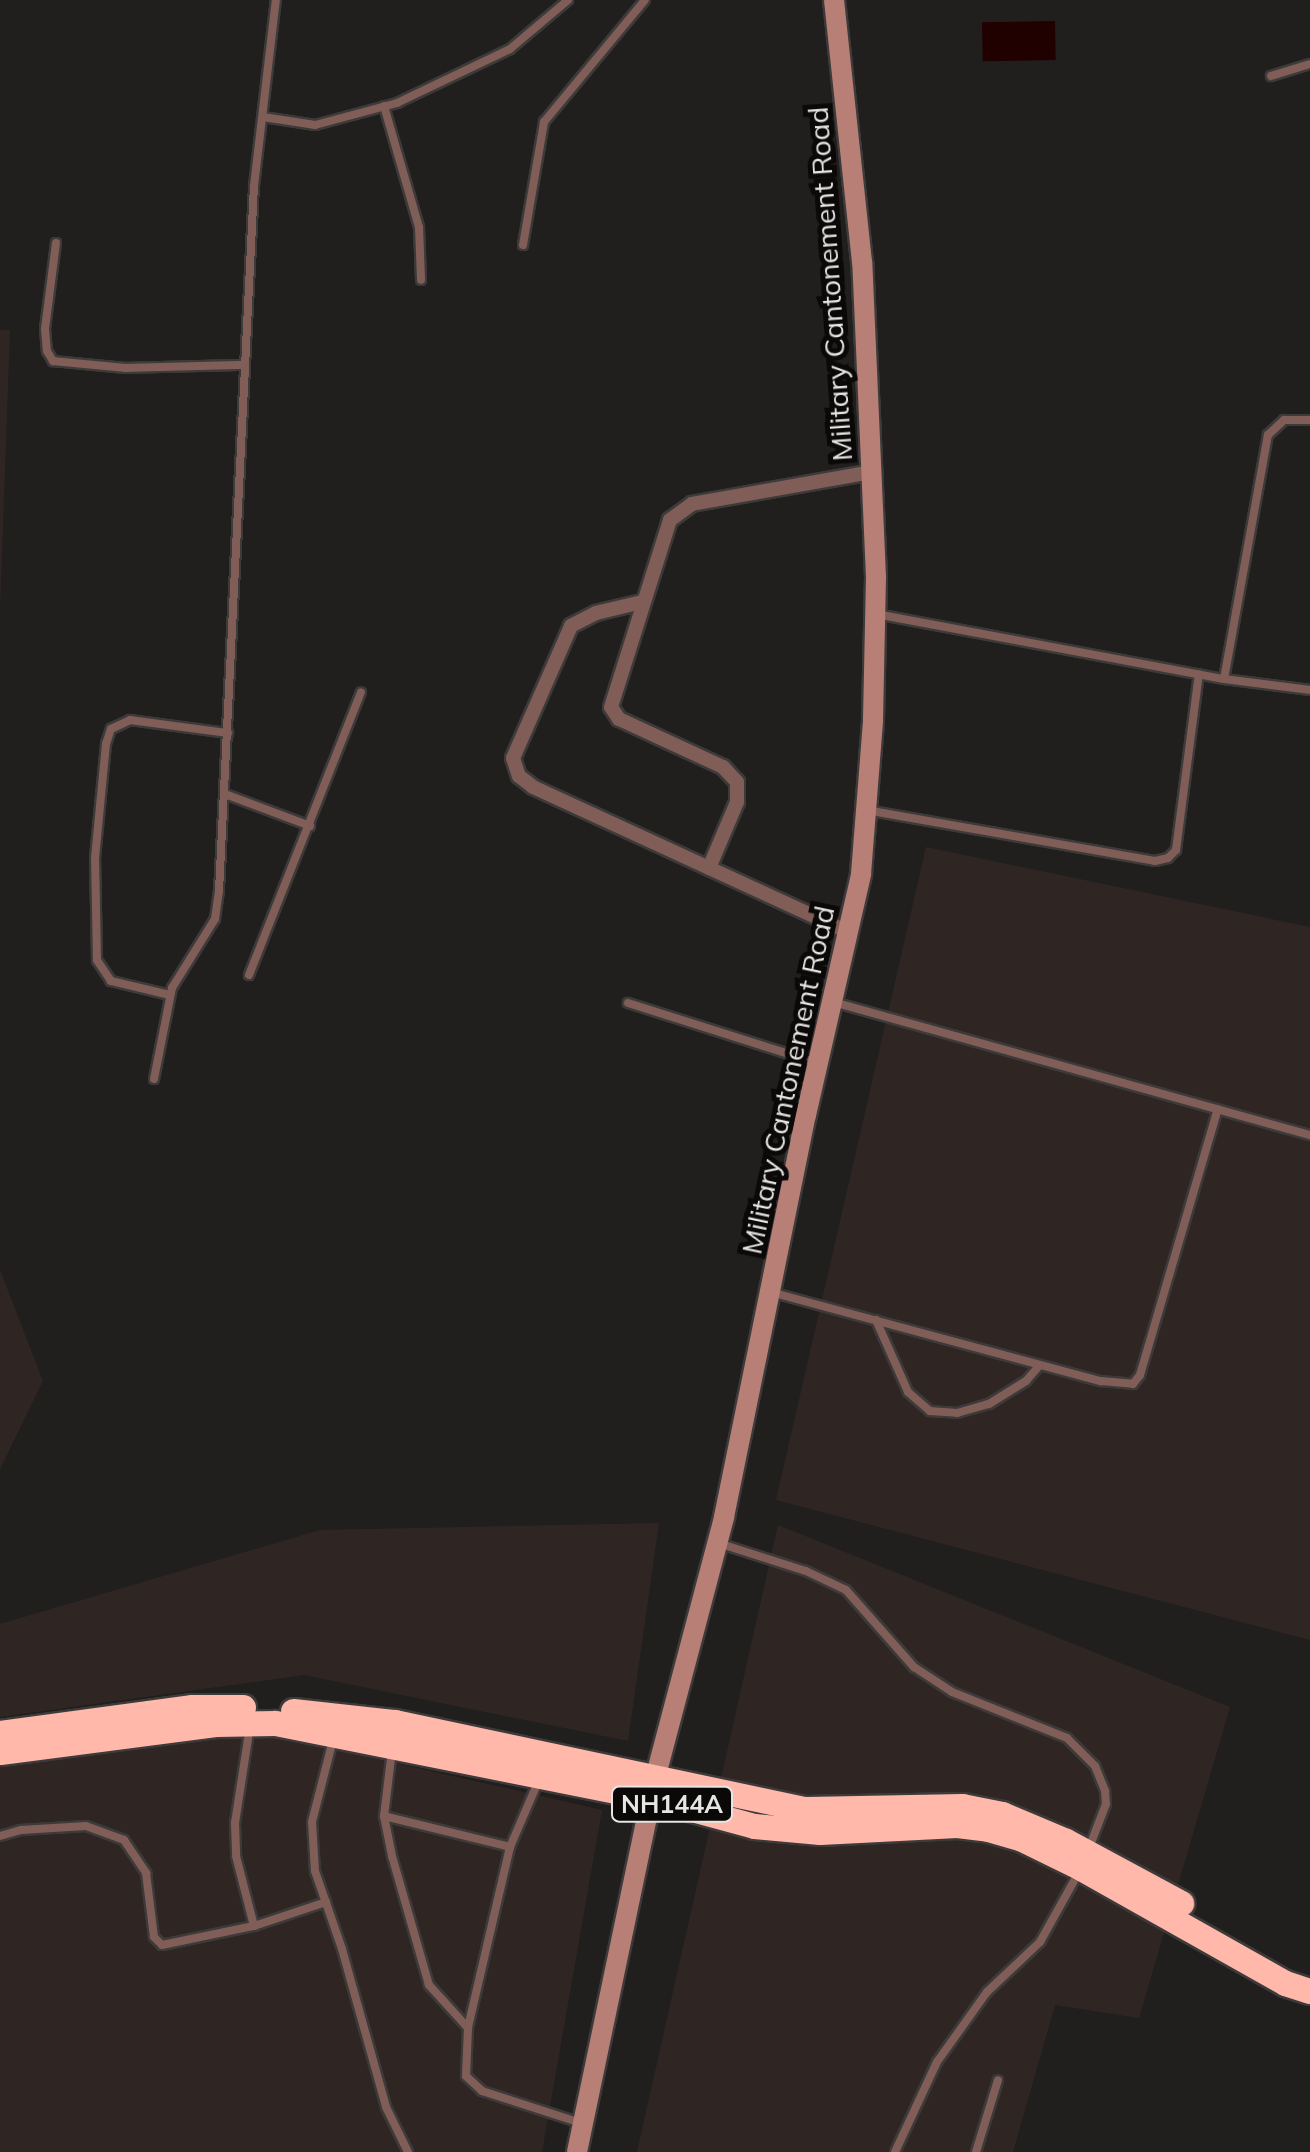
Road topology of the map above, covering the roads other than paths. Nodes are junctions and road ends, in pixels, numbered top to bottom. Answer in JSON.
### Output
{"nodes":[{"id":1,"x":276,"y":0,"type":"edge"},
{"id":2,"x":568,"y":0,"type":"edge"},
{"id":3,"x":645,"y":0,"type":"edge"},
{"id":4,"x":834,"y":0,"type":"edge"},
{"id":5,"x":1310,"y":64,"type":"edge"},
{"id":6,"x":1271,"y":76,"type":"dead end"},
{"id":7,"x":384,"y":106,"type":"junction"},
{"id":8,"x":263,"y":117,"type":"junction"},
{"id":9,"x":56,"y":242,"type":"dead end"},
{"id":10,"x":523,"y":245,"type":"dead end"},
{"id":11,"x":420,"y":280,"type":"dead end"},
{"id":12,"x":244,"y":365,"type":"junction"},
{"id":13,"x":1310,"y":420,"type":"edge"},
{"id":14,"x":871,"y":472,"type":"junction"},
{"id":15,"x":642,"y":602,"type":"junction"},
{"id":16,"x":875,"y":614,"type":"junction"},
{"id":17,"x":1198,"y":674,"type":"junction"},
{"id":18,"x":1224,"y":679,"type":"junction"},
{"id":19,"x":1310,"y":690,"type":"edge"},
{"id":20,"x":361,"y":692,"type":"dead end"},
{"id":21,"x":228,"y":733,"type":"junction"},
{"id":22,"x":225,"y":794,"type":"junction"},
{"id":23,"x":866,"y":810,"type":"junction"},
{"id":24,"x":310,"y":826,"type":"junction"},
{"id":25,"x":710,"y":868,"type":"junction"},
{"id":26,"x":848,"y":932,"type":"junction"},
{"id":27,"x":249,"y":975,"type":"dead end"},
{"id":28,"x":170,"y":995,"type":"junction"},
{"id":29,"x":832,"y":1002,"type":"junction"},
{"id":30,"x":628,"y":1003,"type":"dead end"},
{"id":31,"x":818,"y":1064,"type":"junction"},
{"id":32,"x":154,"y":1078,"type":"dead end"},
{"id":33,"x":1218,"y":1109,"type":"junction"},
{"id":34,"x":1310,"y":1135,"type":"edge"},
{"id":35,"x":770,"y":1292,"type":"junction"},
{"id":36,"x":876,"y":1320,"type":"junction"},
{"id":37,"x":1040,"y":1365,"type":"junction"},
{"id":38,"x":718,"y":1543,"type":"junction"},
{"id":39,"x":252,"y":1715,"type":"junction"},
{"id":40,"x":337,"y":1725,"type":"junction"},
{"id":41,"x":0,"y":1733,"type":"edge"},
{"id":42,"x":394,"y":1733,"type":"junction"},
{"id":43,"x":0,"y":1752,"type":"edge"},
{"id":44,"x":545,"y":1765,"type":"junction"},
{"id":45,"x":654,"y":1787,"type":"junction"},
{"id":46,"x":384,"y":1816,"type":"junction"},
{"id":47,"x":0,"y":1836,"type":"edge"},
{"id":48,"x":510,"y":1846,"type":"junction"},
{"id":49,"x":1084,"y":1860,"type":"junction"},
{"id":50,"x":326,"y":1902,"type":"junction"},
{"id":51,"x":254,"y":1926,"type":"junction"},
{"id":52,"x":1310,"y":1973,"type":"edge"},
{"id":53,"x":1310,"y":1991,"type":"edge"},
{"id":54,"x":468,"y":2028,"type":"junction"},
{"id":55,"x":998,"y":2080,"type":"dead end"},
{"id":56,"x":583,"y":2123,"type":"junction"},
{"id":57,"x":408,"y":2152,"type":"edge"},
{"id":58,"x":577,"y":2152,"type":"edge"},
{"id":59,"x":896,"y":2152,"type":"edge"},
{"id":60,"x":976,"y":2152,"type":"edge"}],
"edges":[{"from":1,"to":8,"type":"lane"},
{"from":2,"to":7,"type":"lane"},
{"from":3,"to":10,"type":"lane"},
{"from":4,"to":14,"type":"street","name":"Military Cantonement Road"},
{"from":5,"to":6,"type":"lane"},
{"from":7,"to":8,"type":"lane"},
{"from":7,"to":11,"type":"lane"},
{"from":8,"to":12,"type":"lane"},
{"from":9,"to":12,"type":"lane"},
{"from":12,"to":21,"type":"lane"},
{"from":13,"to":18,"type":"lane"},
{"from":14,"to":15,"type":"street"},
{"from":14,"to":16,"type":"street","name":"Military Cantonement Road"},
{"from":15,"to":25,"type":"street"},
{"from":15,"to":25,"type":"street"},
{"from":16,"to":17,"type":"lane"},
{"from":16,"to":23,"type":"street","name":"Military Cantonement Road"},
{"from":17,"to":18,"type":"lane"},
{"from":17,"to":23,"type":"lane"},
{"from":18,"to":19,"type":"lane"},
{"from":20,"to":24,"type":"lane"},
{"from":21,"to":22,"type":"lane"},
{"from":21,"to":28,"type":"lane"},
{"from":22,"to":24,"type":"lane"},
{"from":22,"to":28,"type":"lane"},
{"from":23,"to":26,"type":"street","name":"Military Cantonement Road"},
{"from":24,"to":27,"type":"lane"},
{"from":25,"to":26,"type":"street"},
{"from":26,"to":29,"type":"street","name":"Military Cantonement Road"},
{"from":28,"to":32,"type":"lane"},
{"from":29,"to":31,"type":"street","name":"Military Cantonement Road"},
{"from":29,"to":33,"type":"lane"},
{"from":30,"to":31,"type":"lane"},
{"from":31,"to":35,"type":"street","name":"Military Cantonement Road"},
{"from":33,"to":34,"type":"lane"},
{"from":33,"to":37,"type":"lane"},
{"from":35,"to":36,"type":"lane"},
{"from":35,"to":38,"type":"street","name":"Military Cantonement Road"},
{"from":36,"to":37,"type":"lane"},
{"from":36,"to":37,"type":"lane"},
{"from":38,"to":45,"type":"street","name":"Military Cantonement Road"},
{"from":38,"to":49,"type":"lane"},
{"from":39,"to":40,"type":"highway","number":"NH144A"},
{"from":39,"to":41,"type":"highway","number":"NH144A"},
{"from":39,"to":43,"type":"highway","number":"NH144A"},
{"from":39,"to":51,"type":"lane"},
{"from":40,"to":42,"type":"highway","number":"NH144A"},
{"from":40,"to":50,"type":"lane"},
{"from":42,"to":44,"type":"highway","number":"NH144A"},
{"from":42,"to":46,"type":"lane"},
{"from":44,"to":45,"type":"highway","number":"NH144A"},
{"from":44,"to":48,"type":"lane"},
{"from":45,"to":49,"type":"highway","number":"NH144A"},
{"from":45,"to":56,"type":"street","name":"Military Cantonement Road"},
{"from":46,"to":48,"type":"lane"},
{"from":46,"to":54,"type":"lane"},
{"from":47,"to":51,"type":"lane"},
{"from":48,"to":54,"type":"lane"},
{"from":49,"to":52,"type":"highway","number":"NH144A"},
{"from":49,"to":53,"type":"highway","number":"NH144A"},
{"from":49,"to":59,"type":"lane"},
{"from":50,"to":51,"type":"lane"},
{"from":50,"to":57,"type":"lane"},
{"from":54,"to":56,"type":"lane"},
{"from":55,"to":60,"type":"lane"},
{"from":56,"to":58,"type":"street","name":"Military Cantonement Road"}]}
